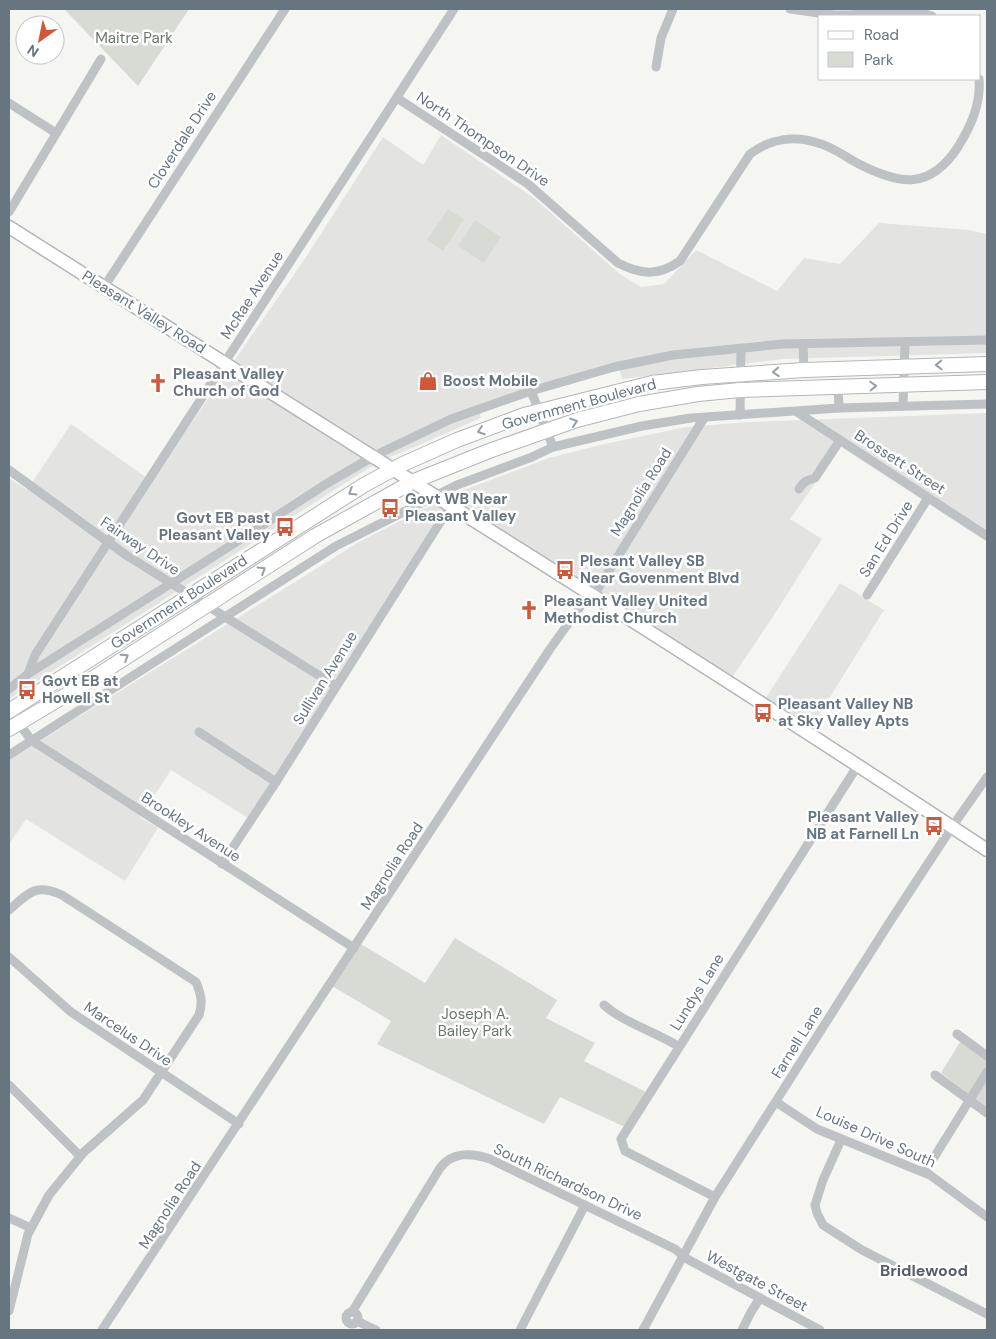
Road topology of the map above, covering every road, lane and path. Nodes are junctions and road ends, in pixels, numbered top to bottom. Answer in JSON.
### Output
{"nodes":[{"id":1,"x":285,"y":9,"type":"edge"},
{"id":2,"x":454,"y":9,"type":"edge"},
{"id":3,"x":673,"y":9,"type":"edge"},
{"id":4,"x":790,"y":9,"type":"edge"},
{"id":5,"x":834,"y":15,"type":"edge"},
{"id":6,"x":834,"y":15,"type":"edge"},
{"id":7,"x":848,"y":15,"type":"edge"},
{"id":8,"x":848,"y":15,"type":"edge"},
{"id":9,"x":929,"y":15,"type":"edge"},
{"id":10,"x":101,"y":58,"type":"dead end"},
{"id":11,"x":656,"y":67,"type":"dead end"},
{"id":12,"x":979,"y":80,"type":"edge"},
{"id":13,"x":397,"y":98,"type":"junction"},
{"id":14,"x":9,"y":103,"type":"edge"},
{"id":15,"x":56,"y":133,"type":"junction"},
{"id":16,"x":9,"y":212,"type":"edge"},
{"id":17,"x":9,"y":226,"type":"edge"},
{"id":18,"x":104,"y":287,"type":"junction"},
{"id":19,"x":987,"y":340,"type":"edge"},
{"id":20,"x":905,"y":342,"type":"junction"},
{"id":21,"x":803,"y":344,"type":"junction"},
{"id":22,"x":741,"y":348,"type":"junction"},
{"id":23,"x":224,"y":363,"type":"junction"},
{"id":24,"x":987,"y":364,"type":"edge"},
{"id":25,"x":904,"y":366,"type":"junction"},
{"id":26,"x":804,"y":370,"type":"junction"},
{"id":27,"x":740,"y":374,"type":"junction"},
{"id":28,"x":987,"y":382,"type":"edge"},
{"id":29,"x":904,"y":385,"type":"junction"},
{"id":30,"x":838,"y":387,"type":"junction"},
{"id":31,"x":740,"y":390,"type":"junction"},
{"id":32,"x":531,"y":391,"type":"junction"},
{"id":33,"x":987,"y":404,"type":"edge"},
{"id":34,"x":903,"y":406,"type":"junction"},
{"id":35,"x":839,"y":408,"type":"junction"},
{"id":36,"x":539,"y":412,"type":"junction"},
{"id":37,"x":797,"y":412,"type":"junction"},
{"id":38,"x":740,"y":415,"type":"junction"},
{"id":39,"x":704,"y":418,"type":"junction"},
{"id":40,"x":546,"y":431,"type":"junction"},
{"id":41,"x":840,"y":440,"type":"junction"},
{"id":42,"x":553,"y":447,"type":"junction"},
{"id":43,"x":374,"y":456,"type":"junction"},
{"id":44,"x":394,"y":469,"type":"junction"},
{"id":45,"x":9,"y":470,"type":"edge"},
{"id":46,"x":414,"y":481,"type":"junction"},
{"id":47,"x":799,"y":489,"type":"dead end"},
{"id":48,"x":436,"y":495,"type":"junction"},
{"id":49,"x":928,"y":498,"type":"junction"},
{"id":50,"x":451,"y":505,"type":"junction"},
{"id":51,"x":987,"y":536,"type":"edge"},
{"id":52,"x":107,"y":542,"type":"junction"},
{"id":53,"x":170,"y":584,"type":"junction"},
{"id":54,"x":590,"y":595,"type":"junction"},
{"id":55,"x":867,"y":595,"type":"dead end"},
{"id":56,"x":190,"y":596,"type":"junction"},
{"id":57,"x":205,"y":606,"type":"junction"},
{"id":58,"x":224,"y":618,"type":"junction"},
{"id":59,"x":28,"y":674,"type":"junction"},
{"id":60,"x":336,"y":686,"type":"junction"},
{"id":61,"x":9,"y":689,"type":"edge"},
{"id":62,"x":9,"y":711,"type":"edge"},
{"id":63,"x":13,"y":726,"type":"edge"},
{"id":64,"x":199,"y":732,"type":"dead end"},
{"id":65,"x":31,"y":740,"type":"junction"},
{"id":66,"x":9,"y":755,"type":"edge"},
{"id":67,"x":858,"y":765,"type":"junction"},
{"id":68,"x":987,"y":777,"type":"edge"},
{"id":69,"x":276,"y":782,"type":"junction"},
{"id":70,"x":952,"y":827,"type":"junction"},
{"id":71,"x":987,"y":850,"type":"edge"},
{"id":72,"x":222,"y":864,"type":"junction"},
{"id":73,"x":9,"y":910,"type":"edge"},
{"id":74,"x":354,"y":948,"type":"junction"},
{"id":75,"x":9,"y":958,"type":"edge"},
{"id":76,"x":604,"y":1005,"type":"dead end"},
{"id":77,"x":957,"y":1034,"type":"dead end"},
{"id":78,"x":678,"y":1046,"type":"junction"},
{"id":79,"x":987,"y":1056,"type":"edge"},
{"id":80,"x":987,"y":1072,"type":"edge"},
{"id":81,"x":162,"y":1073,"type":"junction"},
{"id":82,"x":935,"y":1075,"type":"dead end"},
{"id":83,"x":9,"y":1085,"type":"edge"},
{"id":84,"x":969,"y":1100,"type":"junction"},
{"id":85,"x":776,"y":1102,"type":"junction"},
{"id":86,"x":987,"y":1113,"type":"edge"},
{"id":87,"x":239,"y":1124,"type":"junction"},
{"id":88,"x":841,"y":1140,"type":"junction"},
{"id":89,"x":80,"y":1156,"type":"junction"},
{"id":90,"x":925,"y":1172,"type":"junction"},
{"id":91,"x":715,"y":1197,"type":"junction"},
{"id":92,"x":585,"y":1205,"type":"junction"},
{"id":93,"x":9,"y":1218,"type":"edge"},
{"id":94,"x":987,"y":1218,"type":"edge"},
{"id":95,"x":31,"y":1228,"type":"junction"},
{"id":96,"x":682,"y":1256,"type":"junction"},
{"id":97,"x":760,"y":1298,"type":"junction"},
{"id":98,"x":9,"y":1311,"type":"edge"},
{"id":99,"x":352,"y":1312,"type":"junction"},
{"id":100,"x":987,"y":1314,"type":"edge"},
{"id":101,"x":357,"y":1321,"type":"junction"},
{"id":102,"x":102,"y":1330,"type":"edge"},
{"id":103,"x":376,"y":1330,"type":"edge"},
{"id":104,"x":520,"y":1330,"type":"edge"},
{"id":105,"x":643,"y":1330,"type":"edge"},
{"id":106,"x":742,"y":1330,"type":"edge"},
{"id":107,"x":820,"y":1330,"type":"edge"}],
"edges":[{"from":1,"to":18,"type":"street","name":"Cloverdale Drive"},
{"from":2,"to":13,"type":"street","name":"McRae Avenue"},
{"from":3,"to":11,"type":"street"},
{"from":4,"to":5,"type":"street"},
{"from":6,"to":7,"type":"street"},
{"from":8,"to":9,"type":"street"},
{"from":10,"to":15,"type":"street"},
{"from":12,"to":13,"type":"street","name":"North Thompson Drive"},
{"from":13,"to":23,"type":"street","name":"McRae Avenue"},
{"from":14,"to":15,"type":"street"},
{"from":15,"to":16,"type":"street"},
{"from":17,"to":18,"type":"street","name":"Pleasant Valley Road"},
{"from":18,"to":23,"type":"street","name":"Pleasant Valley Road"},
{"from":19,"to":20,"type":"street"},
{"from":20,"to":21,"type":"street"},
{"from":20,"to":25,"type":"street"},
{"from":21,"to":22,"type":"street"},
{"from":21,"to":26,"type":"street"},
{"from":22,"to":27,"type":"street"},
{"from":22,"to":32,"type":"street"},
{"from":23,"to":43,"type":"street","name":"Pleasant Valley Road"},
{"from":23,"to":52,"type":"street","name":"McRae Avenue"},
{"from":24,"to":25,"type":"main road","name":"Government Boulevard","one_way":true},
{"from":25,"to":26,"type":"main road","name":"Government Boulevard"},
{"from":25,"to":29,"type":"street"},
{"from":26,"to":27,"type":"main road","name":"Government Boulevard","one_way":true},
{"from":27,"to":31,"type":"street"},
{"from":27,"to":36,"type":"main road","name":"Government Boulevard"},
{"from":28,"to":29,"type":"main road","name":"Government Boulevard"},
{"from":30,"to":29,"type":"main road","name":"Government Boulevard","one_way":true},
{"from":29,"to":34,"type":"street"},
{"from":30,"to":31,"type":"main road","name":"Government Boulevard"},
{"from":30,"to":35,"type":"street"},
{"from":31,"to":38,"type":"street"},
{"from":40,"to":31,"type":"main road","name":"Government Boulevard","one_way":true},
{"from":32,"to":36,"type":"street"},
{"from":32,"to":43,"type":"street"},
{"from":33,"to":34,"type":"street"},
{"from":34,"to":35,"type":"street"},
{"from":35,"to":37,"type":"street"},
{"from":36,"to":40,"type":"street"},
{"from":36,"to":44,"type":"main road","name":"Government Boulevard","one_way":true},
{"from":37,"to":38,"type":"street"},
{"from":37,"to":41,"type":"street","name":"Brossett Street"},
{"from":38,"to":39,"type":"street"},
{"from":39,"to":42,"type":"street"},
{"from":39,"to":54,"type":"street","name":"Magnolia Road"},
{"from":40,"to":42,"type":"street"},
{"from":40,"to":46,"type":"main road","name":"Government Boulevard"},
{"from":41,"to":47,"type":"street"},
{"from":41,"to":49,"type":"street","name":"Brossett Street"},
{"from":42,"to":48,"type":"street"},
{"from":43,"to":44,"type":"street","name":"Pleasant Valley Road"},
{"from":43,"to":53,"type":"street"},
{"from":44,"to":46,"type":"street","name":"Pleasant Valley Road"},
{"from":44,"to":56,"type":"main road","name":"Government Boulevard","one_way":true},
{"from":45,"to":52,"type":"street","name":"Fairway Drive"},
{"from":46,"to":48,"type":"street","name":"Pleasant Valley Road"},
{"from":57,"to":46,"type":"main road","name":"Government Boulevard","one_way":true},
{"from":48,"to":50,"type":"street","name":"Pleasant Valley Road"},
{"from":48,"to":58,"type":"street"},
{"from":49,"to":51,"type":"street","name":"Brossett Street"},
{"from":49,"to":55,"type":"street","name":"San Ed Drive"},
{"from":50,"to":54,"type":"street","name":"Pleasant Valley Road"},
{"from":50,"to":60,"type":"street","name":"Sullivan Avenue"},
{"from":52,"to":53,"type":"street","name":"Fairway Drive"},
{"from":52,"to":59,"type":"street","name":"McRae Avenue"},
{"from":53,"to":56,"type":"street","name":"Fairway Drive"},
{"from":53,"to":59,"type":"street"},
{"from":54,"to":67,"type":"street","name":"Pleasant Valley Road"},
{"from":54,"to":74,"type":"street","name":"Magnolia Road"},
{"from":56,"to":57,"type":"street","name":"Fairway Drive"},
{"from":56,"to":62,"type":"main road","name":"Government Boulevard"},
{"from":57,"to":58,"type":"street","name":"Fairway Drive"},
{"from":63,"to":57,"type":"main road","name":"Government Boulevard","one_way":true},
{"from":58,"to":60,"type":"street","name":"Fairway Drive"},
{"from":58,"to":65,"type":"street"},
{"from":59,"to":61,"type":"street"},
{"from":60,"to":69,"type":"street","name":"Sullivan Avenue"},
{"from":62,"to":63,"type":"street","name":"Brookley Avenue"},
{"from":63,"to":65,"type":"street","name":"Brookley Avenue"},
{"from":64,"to":69,"type":"street"},
{"from":65,"to":66,"type":"street"},
{"from":65,"to":72,"type":"street","name":"Brookley Avenue"},
{"from":67,"to":70,"type":"street","name":"Pleasant Valley Road"},
{"from":67,"to":78,"type":"street","name":"Lundys Lane"},
{"from":68,"to":70,"type":"street","name":"Farnell Lane"},
{"from":69,"to":72,"type":"street","name":"Sullivan Avenue"},
{"from":70,"to":71,"type":"street","name":"Pleasant Valley Road"},
{"from":70,"to":85,"type":"street","name":"Farnell Lane"},
{"from":72,"to":74,"type":"street","name":"Brookley Avenue"},
{"from":73,"to":81,"type":"street"},
{"from":74,"to":87,"type":"street","name":"Magnolia Road"},
{"from":75,"to":81,"type":"street","name":"Marcelus Drive"},
{"from":76,"to":78,"type":"street"},
{"from":77,"to":79,"type":"street"},
{"from":78,"to":91,"type":"street","name":"Lundys Lane"},
{"from":80,"to":84,"type":"street"},
{"from":81,"to":87,"type":"street","name":"Marcelus Drive"},
{"from":81,"to":89,"type":"street"},
{"from":82,"to":84,"type":"street"},
{"from":83,"to":89,"type":"street"},
{"from":84,"to":86,"type":"street"},
{"from":84,"to":90,"type":"street"},
{"from":85,"to":88,"type":"street","name":"Louise Drive South"},
{"from":85,"to":91,"type":"street","name":"Farnell Lane"},
{"from":87,"to":102,"type":"street","name":"Magnolia Road"},
{"from":88,"to":90,"type":"street","name":"Louise Drive South"},
{"from":88,"to":100,"type":"street"},
{"from":89,"to":95,"type":"street"},
{"from":90,"to":94,"type":"street","name":"Louise Drive South"},
{"from":91,"to":96,"type":"street","name":"Farnell Lane"},
{"from":92,"to":96,"type":"street","name":"South Richardson Drive"},
{"from":92,"to":99,"type":"street","name":"South Richardson Drive"},
{"from":92,"to":104,"type":"street"},
{"from":93,"to":95,"type":"street"},
{"from":95,"to":98,"type":"street"},
{"from":96,"to":97,"type":"street","name":"Westgate Street"},
{"from":96,"to":105,"type":"street","name":"Farnell Lane"},
{"from":97,"to":106,"type":"street"},
{"from":97,"to":107,"type":"street","name":"Westgate Street"},
{"from":99,"to":101,"type":"street"},
{"from":99,"to":101,"type":"street","name":"South Richardson Drive"},
{"from":101,"to":103,"type":"street"}]}
